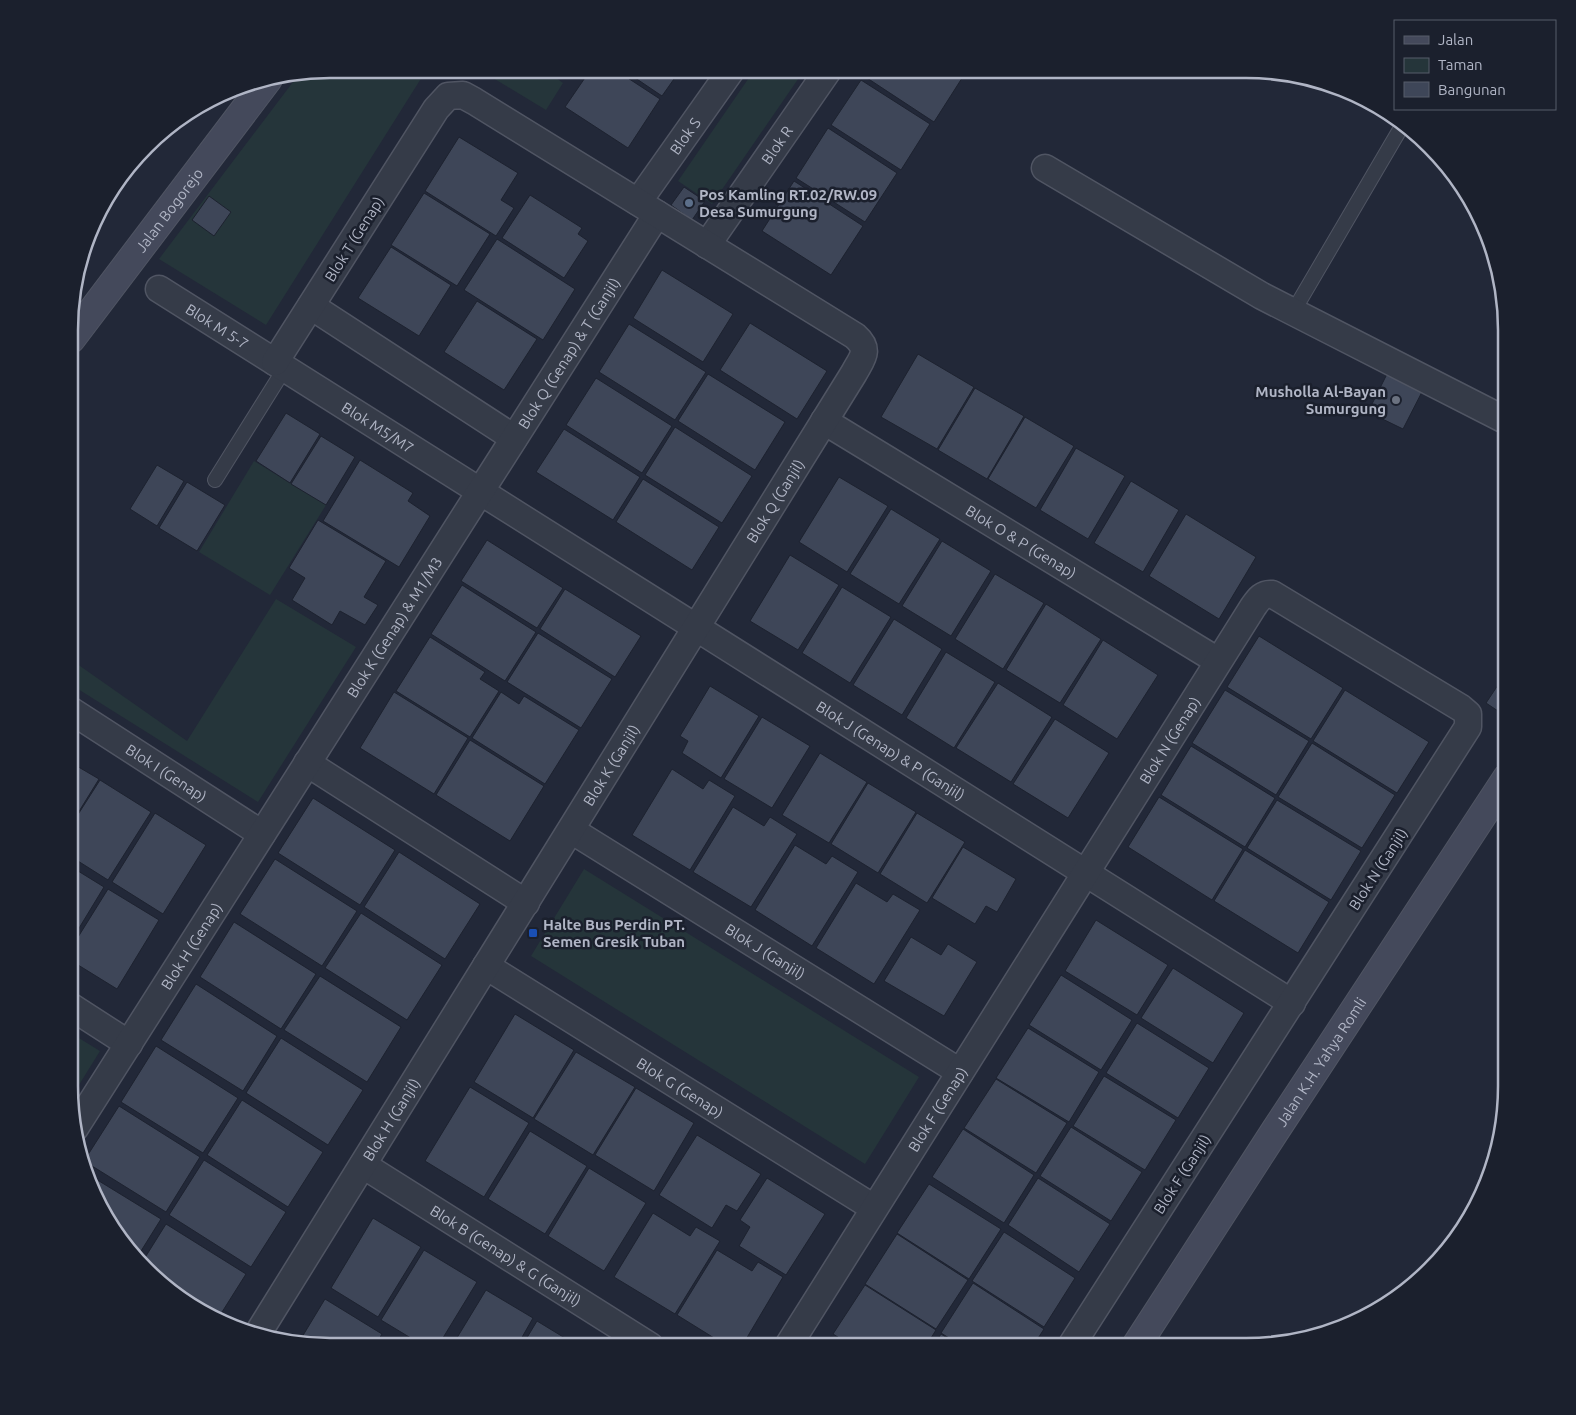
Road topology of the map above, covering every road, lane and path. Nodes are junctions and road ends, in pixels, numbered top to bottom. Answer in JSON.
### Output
{"nodes":[{"id":1,"x":727,"y":77,"type":"edge"},
{"id":2,"x":823,"y":77,"type":"edge"},
{"id":3,"x":262,"y":87,"type":"edge"},
{"id":4,"x":1400,"y":130,"type":"edge"},
{"id":5,"x":1045,"y":168,"type":"dead end"},
{"id":6,"x":647,"y":208,"type":"junction"},
{"id":7,"x":707,"y":245,"type":"junction"},
{"id":8,"x":159,"y":289,"type":"dead end"},
{"id":9,"x":311,"y":306,"type":"junction"},
{"id":10,"x":1293,"y":312,"type":"junction"},
{"id":11,"x":78,"y":330,"type":"edge"},
{"id":12,"x":280,"y":365,"type":"junction"},
{"id":13,"x":1498,"y":416,"type":"edge"},
{"id":14,"x":824,"y":421,"type":"junction"},
{"id":15,"x":514,"y":438,"type":"junction"},
{"id":16,"x":215,"y":480,"type":"dead end"},
{"id":17,"x":480,"y":491,"type":"junction"},
{"id":18,"x":696,"y":628,"type":"junction"},
{"id":19,"x":1218,"y":661,"type":"junction"},
{"id":20,"x":78,"y":715,"type":"edge"},
{"id":21,"x":1464,"y":736,"type":"joint"},
{"id":22,"x":307,"y":763,"type":"junction"},
{"id":23,"x":1498,"y":792,"type":"edge"},
{"id":24,"x":570,"y":830,"type":"junction"},
{"id":25,"x":262,"y":834,"type":"junction"},
{"id":26,"x":1085,"y":872,"type":"junction"},
{"id":27,"x":526,"y":902,"type":"junction"},
{"id":28,"x":486,"y":966,"type":"junction"},
{"id":29,"x":1292,"y":1003,"type":"junction"},
{"id":30,"x":78,"y":1011,"type":"edge"},
{"id":31,"x":129,"y":1044,"type":"junction"},
{"id":32,"x":960,"y":1072,"type":"junction"},
{"id":33,"x":80,"y":1120,"type":"edge"},
{"id":34,"x":363,"y":1165,"type":"junction"},
{"id":35,"x":874,"y":1208,"type":"junction"},
{"id":36,"x":261,"y":1328,"type":"edge"},
{"id":37,"x":637,"y":1338,"type":"edge"},
{"id":38,"x":793,"y":1338,"type":"edge"},
{"id":39,"x":1076,"y":1338,"type":"edge"},
{"id":40,"x":1141,"y":1338,"type":"edge"}],
"edges":[{"from":1,"to":6,"type":"street","name":"Blok S"},
{"from":2,"to":7,"type":"street","name":"Blok R"},
{"from":3,"to":11,"type":"street","name":"Jalan Bogorejo"},
{"from":4,"to":10,"type":"lane"},
{"from":5,"to":10,"type":"street"},
{"from":6,"to":7,"type":"street"},
{"from":6,"to":9,"type":"street","name":"Blok T (Genap)"},
{"from":6,"to":15,"type":"street","name":"Blok Q (Genap) & T (Ganjil)"},
{"from":7,"to":14,"type":"street","name":"Blok Q (Ganjil)"},
{"from":8,"to":12,"type":"street","name":"Blok M 5-7"},
{"from":9,"to":12,"type":"street","name":"Blok T (Genap)"},
{"from":9,"to":15,"type":"street"},
{"from":10,"to":13,"type":"street"},
{"from":12,"to":16,"type":"lane"},
{"from":12,"to":17,"type":"street","name":"Blok M5/M7"},
{"from":14,"to":18,"type":"street","name":"Blok Q (Ganjil)"},
{"from":14,"to":19,"type":"street","name":"Blok O & P (Genap)"},
{"from":15,"to":17,"type":"street","name":"Blok Q (Genap) & T (Ganjil)"},
{"from":17,"to":18,"type":"street","name":"Blok M5/M7"},
{"from":17,"to":22,"type":"street","name":"Blok K (Genap) & M1/M3"},
{"from":18,"to":24,"type":"street","name":"Blok K (Ganjil)"},
{"from":18,"to":26,"type":"street","name":"Blok J (Genap) & P (Ganjil)"},
{"from":19,"to":21,"type":"street","name":"Blok N (Genap)"},
{"from":19,"to":26,"type":"street","name":"Blok N (Genap)"},
{"from":20,"to":25,"type":"street","name":"Blok I (Genap)"},
{"from":21,"to":29,"type":"street","name":"Blok N (Ganjil)"},
{"from":22,"to":25,"type":"street","name":"Blok H (Genap)"},
{"from":22,"to":27,"type":"street"},
{"from":23,"to":40,"type":"street","name":"Jalan K.H. Yahya Romli"},
{"from":24,"to":27,"type":"street","name":"Blok K (Ganjil)"},
{"from":24,"to":32,"type":"street","name":"Blok J (Ganjil)"},
{"from":25,"to":31,"type":"street","name":"Blok H (Genap)"},
{"from":26,"to":29,"type":"street","name":"Blok J (Genap) & P (Ganjil)"},
{"from":26,"to":32,"type":"street","name":"Blok F (Genap)"},
{"from":27,"to":28,"type":"street","name":"Blok H (Ganjil)"},
{"from":28,"to":34,"type":"street","name":"Blok H (Ganjil)"},
{"from":28,"to":35,"type":"street","name":"Blok G (Genap)"},
{"from":29,"to":39,"type":"street","name":"Blok F (Ganjil)"},
{"from":30,"to":31,"type":"street"},
{"from":31,"to":33,"type":"street","name":"Blok H (Genap)"},
{"from":32,"to":35,"type":"street","name":"Blok F (Genap)"},
{"from":34,"to":36,"type":"street","name":"Blok H (Ganjil)"},
{"from":34,"to":37,"type":"street","name":"Blok B (Genap) & G (Ganjil)"},
{"from":35,"to":38,"type":"street","name":"Blok F (Genap)"}]}
